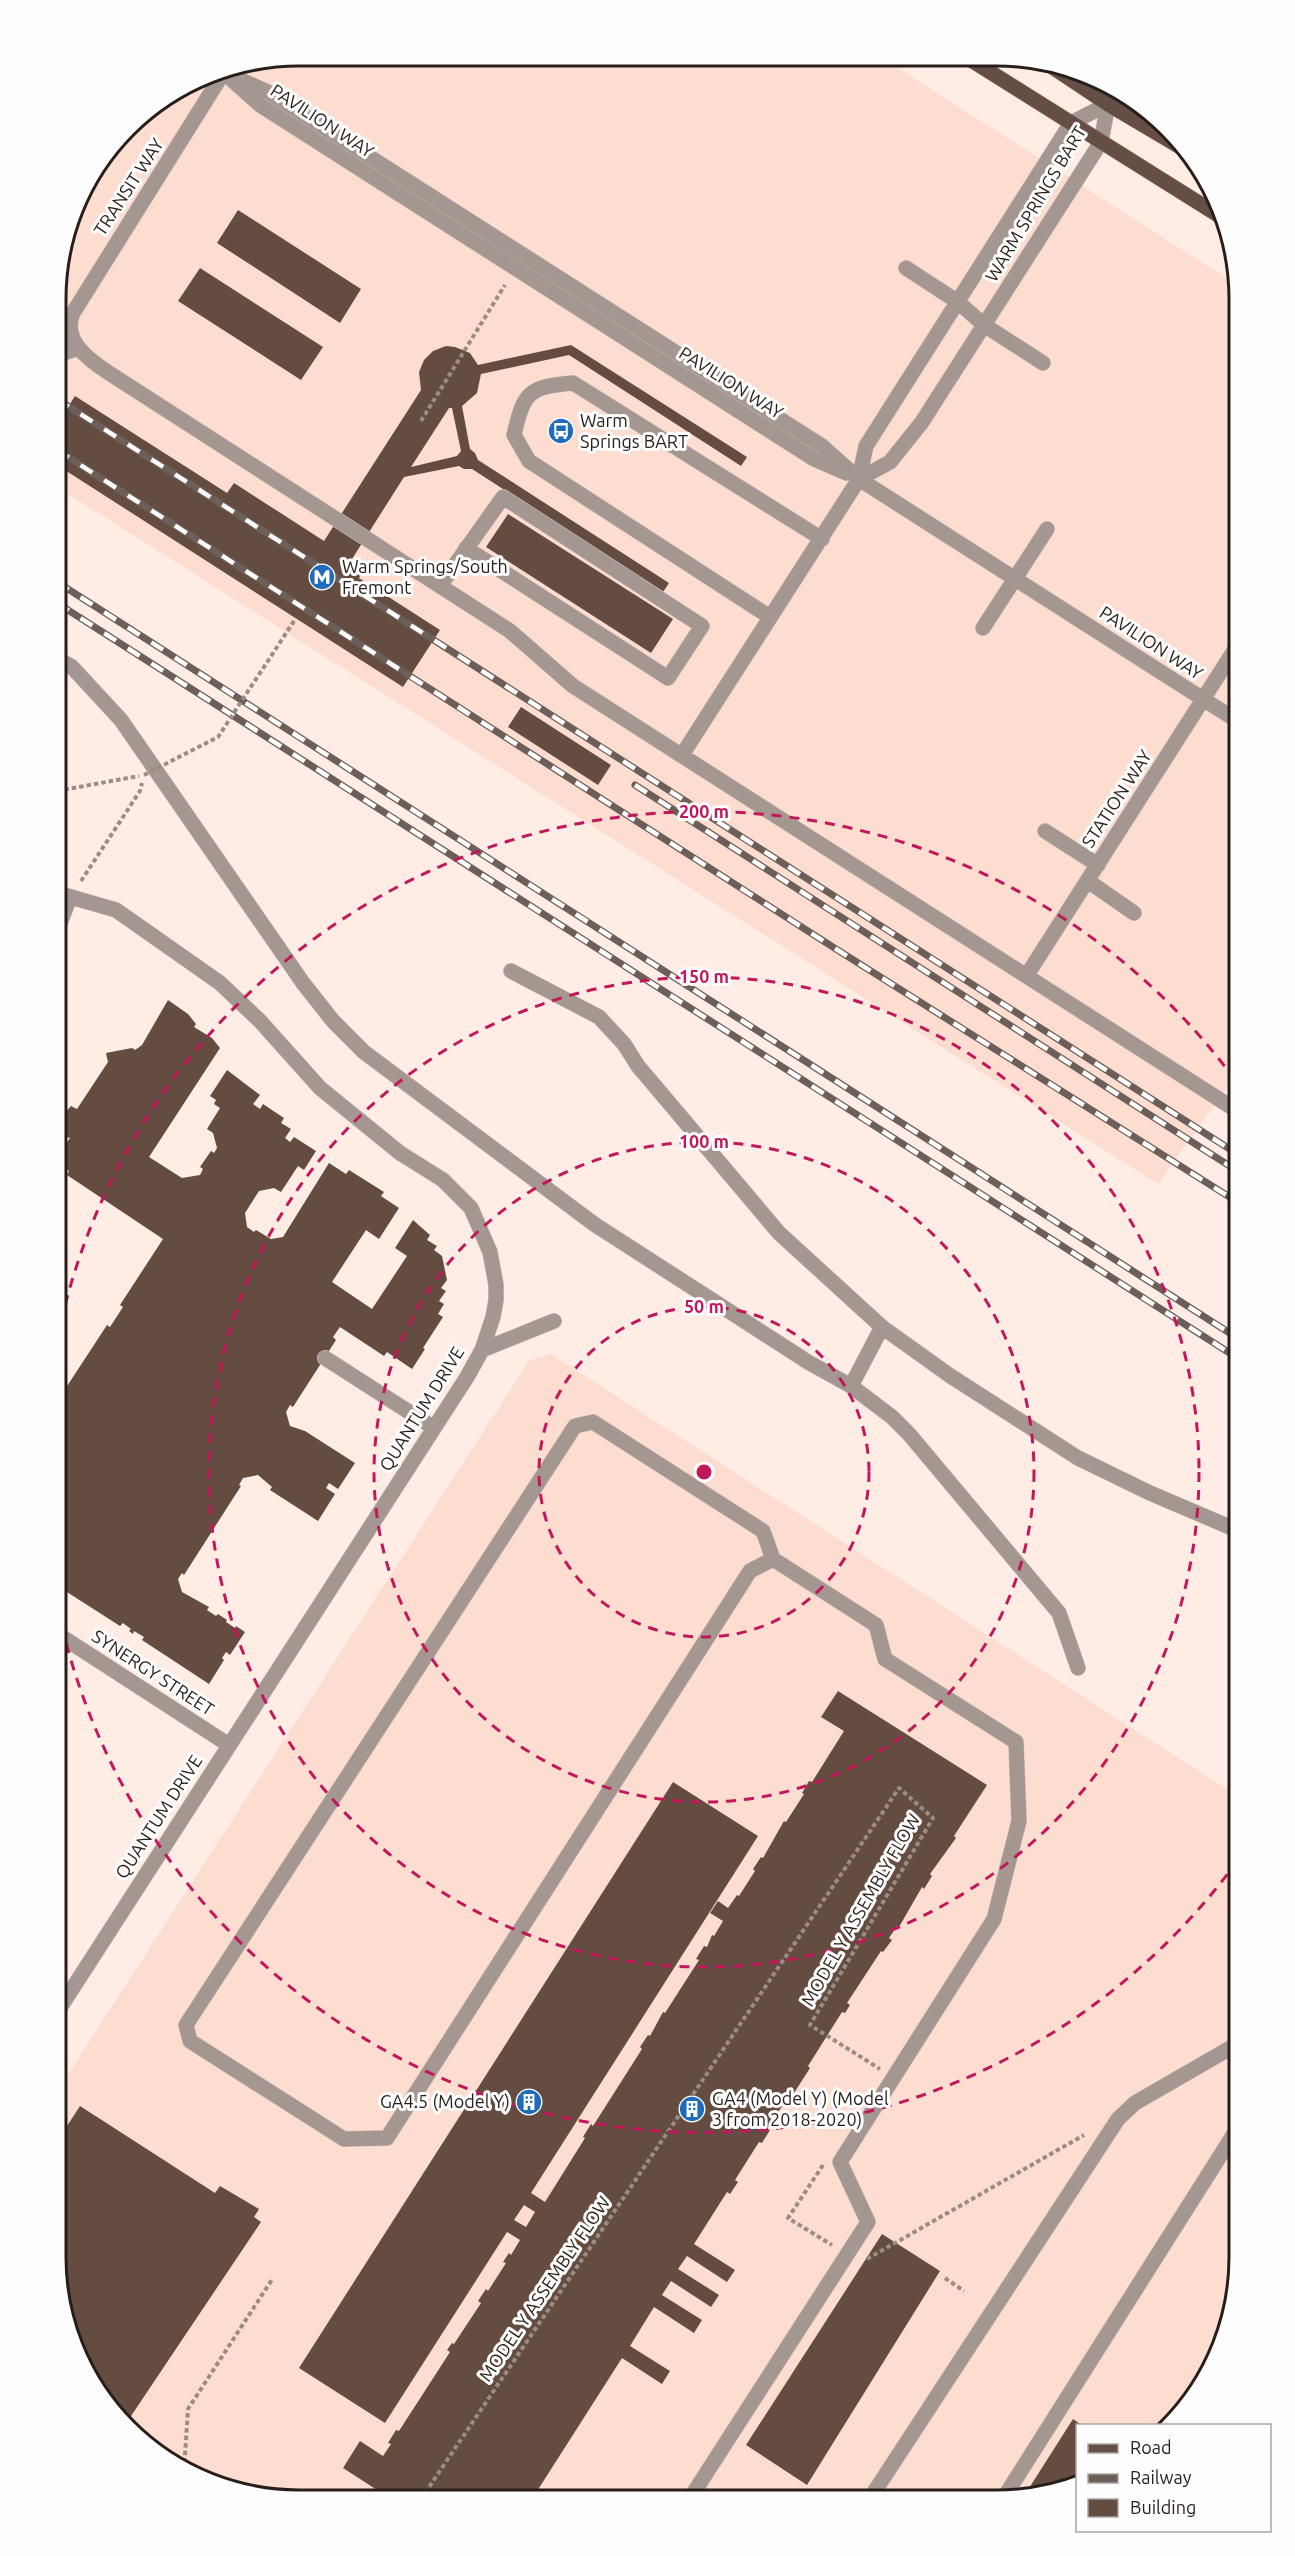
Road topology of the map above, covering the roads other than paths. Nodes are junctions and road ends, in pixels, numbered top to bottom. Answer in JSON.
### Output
{"nodes":[{"id":1,"x":981,"y":66,"type":"edge"},
{"id":2,"x":231,"y":76,"type":"edge"},
{"id":3,"x":1068,"y":77,"type":"edge"},
{"id":4,"x":221,"y":79,"type":"edge"},
{"id":5,"x":1113,"y":97,"type":"edge"},
{"id":6,"x":1108,"y":104,"type":"junction"},
{"id":7,"x":1071,"y":123,"type":"junction"},
{"id":8,"x":1164,"y":137,"type":"edge"},
{"id":9,"x":1101,"y":142,"type":"junction"},
{"id":10,"x":1211,"y":211,"type":"edge"},
{"id":11,"x":906,"y":268,"type":"dead end"},
{"id":12,"x":958,"y":302,"type":"junction"},
{"id":13,"x":984,"y":325,"type":"junction"},
{"id":14,"x":79,"y":348,"type":"junction"},
{"id":15,"x":66,"y":352,"type":"edge"},
{"id":16,"x":1043,"y":363,"type":"dead end"},
{"id":17,"x":860,"y":478,"type":"junction"},
{"id":18,"x":1047,"y":529,"type":"dead end"},
{"id":19,"x":822,"y":539,"type":"junction"},
{"id":20,"x":466,"y":548,"type":"junction"},
{"id":21,"x":1015,"y":579,"type":"junction"},
{"id":22,"x":440,"y":586,"type":"junction"},
{"id":23,"x":770,"y":617,"type":"junction"},
{"id":24,"x":983,"y":628,"type":"dead end"},
{"id":25,"x":1229,"y":659,"type":"edge"},
{"id":26,"x":66,"y":663,"type":"edge"},
{"id":27,"x":1203,"y":699,"type":"junction"},
{"id":28,"x":1229,"y":716,"type":"edge"},
{"id":29,"x":682,"y":755,"type":"junction"},
{"id":30,"x":1045,"y":831,"type":"dead end"},
{"id":31,"x":1098,"y":865,"type":"junction"},
{"id":32,"x":1088,"y":881,"type":"junction"},
{"id":33,"x":66,"y":896,"type":"edge"},
{"id":34,"x":1134,"y":913,"type":"dead end"},
{"id":35,"x":511,"y":971,"type":"dead end"},
{"id":36,"x":1027,"y":975,"type":"junction"},
{"id":37,"x":1229,"y":1105,"type":"edge"},
{"id":38,"x":554,"y":1321,"type":"dead end"},
{"id":39,"x":882,"y":1327,"type":"junction"},
{"id":40,"x":482,"y":1350,"type":"junction"},
{"id":41,"x":325,"y":1358,"type":"dead end"},
{"id":42,"x":851,"y":1386,"type":"junction"},
{"id":43,"x":434,"y":1428,"type":"junction"},
{"id":44,"x":1229,"y":1527,"type":"edge"},
{"id":45,"x":773,"y":1559,"type":"junction"},
{"id":46,"x":66,"y":1639,"type":"edge"},
{"id":47,"x":1078,"y":1668,"type":"dead end"},
{"id":48,"x":229,"y":1745,"type":"junction"},
{"id":49,"x":66,"y":1998,"type":"edge"},
{"id":50,"x":1229,"y":2049,"type":"edge"},
{"id":51,"x":1229,"y":2142,"type":"edge"},
{"id":52,"x":695,"y":2490,"type":"edge"},
{"id":53,"x":876,"y":2490,"type":"edge"},
{"id":54,"x":1009,"y":2490,"type":"edge"}],
"edges":[{"from":1,"to":7,"type":"main road"},
{"from":2,"to":17,"type":"street","name":"PAVILION WAY"},
{"from":3,"to":6,"type":"main road"},
{"from":4,"to":14,"type":"street","name":"TRANSIT WAY"},
{"from":5,"to":6,"type":"street"},
{"from":6,"to":7,"type":"street","name":"WARM SPRINGS BART"},
{"from":6,"to":8,"type":"main road"},
{"from":6,"to":9,"type":"street","name":"WARM SPRINGS BART"},
{"from":7,"to":9,"type":"main road"},
{"from":7,"to":12,"type":"street","name":"WARM SPRINGS BART"},
{"from":9,"to":10,"type":"main road"},
{"from":9,"to":13,"type":"street","name":"WARM SPRINGS BART"},
{"from":11,"to":12,"type":"street"},
{"from":12,"to":13,"type":"street"},
{"from":12,"to":17,"type":"street","name":"WARM SPRINGS BART"},
{"from":13,"to":16,"type":"street"},
{"from":13,"to":17,"type":"street","name":"WARM SPRINGS BART"},
{"from":14,"to":15,"type":"street"},
{"from":14,"to":22,"type":"street"},
{"from":17,"to":19,"type":"street"},
{"from":17,"to":21,"type":"street","name":"PAVILION WAY"},
{"from":18,"to":21,"type":"street"},
{"from":19,"to":23,"type":"street"},
{"from":19,"to":23,"type":"street"},
{"from":20,"to":20,"type":"street"},
{"from":20,"to":22,"type":"street"},
{"from":21,"to":24,"type":"street"},
{"from":21,"to":27,"type":"street","name":"PAVILION WAY"},
{"from":22,"to":29,"type":"street"},
{"from":23,"to":29,"type":"street"},
{"from":25,"to":27,"type":"street","name":"STATION WAY"},
{"from":26,"to":42,"type":"street"},
{"from":27,"to":28,"type":"street","name":"PAVILION WAY"},
{"from":27,"to":31,"type":"street","name":"STATION WAY"},
{"from":29,"to":36,"type":"street"},
{"from":30,"to":31,"type":"street"},
{"from":31,"to":32,"type":"street","name":"STATION WAY"},
{"from":32,"to":34,"type":"street"},
{"from":32,"to":36,"type":"street","name":"STATION WAY"},
{"from":33,"to":40,"type":"street","name":"QUANTUM DRIVE"},
{"from":35,"to":39,"type":"street"},
{"from":36,"to":37,"type":"street"},
{"from":38,"to":40,"type":"street"},
{"from":39,"to":42,"type":"street"},
{"from":39,"to":44,"type":"street"},
{"from":40,"to":43,"type":"street","name":"QUANTUM DRIVE"},
{"from":41,"to":43,"type":"street"},
{"from":42,"to":47,"type":"street"},
{"from":43,"to":48,"type":"street","name":"QUANTUM DRIVE"},
{"from":45,"to":45,"type":"street"},
{"from":45,"to":52,"type":"street"},
{"from":46,"to":48,"type":"street","name":"SYNERGY STREET"},
{"from":48,"to":49,"type":"street","name":"QUANTUM DRIVE"},
{"from":50,"to":53,"type":"street"},
{"from":51,"to":54,"type":"street"}]}
